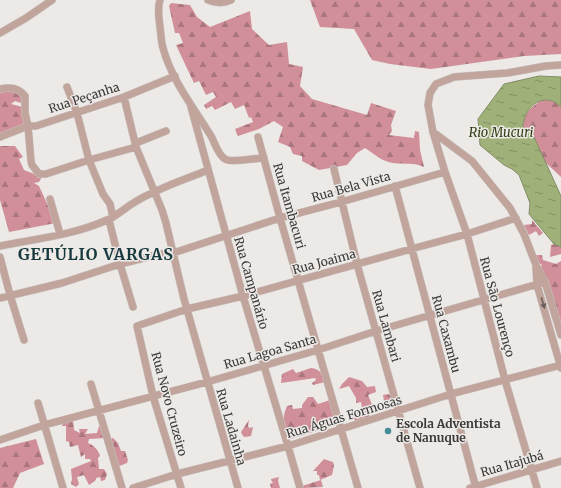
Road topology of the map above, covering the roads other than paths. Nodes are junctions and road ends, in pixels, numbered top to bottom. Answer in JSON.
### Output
{"nodes":[{"id":1,"x":52,"y":0,"type":"edge"},
{"id":2,"x":160,"y":0,"type":"edge"},
{"id":3,"x":208,"y":0,"type":"edge"},
{"id":4,"x":231,"y":0,"type":"edge"},
{"id":5,"x":0,"y":33,"type":"edge"},
{"id":6,"x":561,"y":65,"type":"edge"},
{"id":7,"x":175,"y":76,"type":"junction"},
{"id":8,"x":67,"y":87,"type":"dead end"},
{"id":9,"x":0,"y":89,"type":"edge"},
{"id":10,"x":124,"y":97,"type":"junction"},
{"id":11,"x":191,"y":107,"type":"junction"},
{"id":12,"x":77,"y":113,"type":"junction"},
{"id":13,"x":28,"y":126,"type":"junction"},
{"id":14,"x":166,"y":131,"type":"dead end"},
{"id":15,"x":433,"y":132,"type":"junction"},
{"id":16,"x":0,"y":137,"type":"edge"},
{"id":17,"x":258,"y":137,"type":"dead end"},
{"id":18,"x":136,"y":145,"type":"junction"},
{"id":19,"x":264,"y":158,"type":"junction"},
{"id":20,"x":89,"y":160,"type":"junction"},
{"id":21,"x":334,"y":169,"type":"dead end"},
{"id":22,"x":208,"y":170,"type":"junction"},
{"id":23,"x":445,"y":172,"type":"junction"},
{"id":24,"x":395,"y":186,"type":"junction"},
{"id":25,"x":154,"y":192,"type":"junction"},
{"id":26,"x":50,"y":198,"type":"dead end"},
{"id":27,"x":341,"y":202,"type":"junction"},
{"id":28,"x":111,"y":218,"type":"junction"},
{"id":29,"x":280,"y":218,"type":"junction"},
{"id":30,"x":516,"y":218,"type":"junction"},
{"id":31,"x":60,"y":234,"type":"junction"},
{"id":32,"x":467,"y":234,"type":"junction"},
{"id":33,"x":227,"y":236,"type":"junction"},
{"id":34,"x":0,"y":246,"type":"edge"},
{"id":35,"x":412,"y":249,"type":"junction"},
{"id":36,"x":172,"y":254,"type":"junction"},
{"id":37,"x":0,"y":257,"type":"edge"},
{"id":38,"x":120,"y":264,"type":"junction"},
{"id":39,"x":358,"y":264,"type":"junction"},
{"id":40,"x":536,"y":265,"type":"junction"},
{"id":41,"x":298,"y":280,"type":"junction"},
{"id":42,"x":545,"y":282,"type":"junction"},
{"id":43,"x":537,"y":285,"type":"junction"},
{"id":44,"x":10,"y":295,"type":"junction"},
{"id":45,"x":243,"y":296,"type":"junction"},
{"id":46,"x":0,"y":298,"type":"edge"},
{"id":47,"x":483,"y":300,"type":"junction"},
{"id":48,"x":133,"y":307,"type":"dead end"},
{"id":49,"x":187,"y":309,"type":"junction"},
{"id":50,"x":429,"y":316,"type":"junction"},
{"id":51,"x":137,"y":326,"type":"joint"},
{"id":52,"x":376,"y":331,"type":"junction"},
{"id":53,"x":561,"y":335,"type":"edge"},
{"id":54,"x":24,"y":340,"type":"dead end"},
{"id":55,"x":318,"y":350,"type":"junction"},
{"id":56,"x":263,"y":366,"type":"junction"},
{"id":57,"x":561,"y":366,"type":"edge"},
{"id":58,"x":505,"y":380,"type":"junction"},
{"id":59,"x":207,"y":382,"type":"junction"},
{"id":60,"x":91,"y":384,"type":"dead end"},
{"id":61,"x":451,"y":394,"type":"junction"},
{"id":62,"x":153,"y":396,"type":"junction"},
{"id":63,"x":38,"y":403,"type":"dead end"},
{"id":64,"x":100,"y":411,"type":"junction"},
{"id":65,"x":399,"y":411,"type":"junction"},
{"id":66,"x":44,"y":425,"type":"junction"},
{"id":67,"x":340,"y":430,"type":"junction"},
{"id":68,"x":0,"y":440,"type":"edge"},
{"id":69,"x":288,"y":446,"type":"junction"},
{"id":70,"x":229,"y":460,"type":"junction"},
{"id":71,"x":561,"y":461,"type":"edge"},
{"id":72,"x":532,"y":470,"type":"junction"},
{"id":73,"x":177,"y":474,"type":"junction"},
{"id":74,"x":474,"y":487,"type":"edge"},
{"id":75,"x":63,"y":488,"type":"edge"},
{"id":76,"x":122,"y":488,"type":"edge"},
{"id":77,"x":133,"y":488,"type":"edge"},
{"id":78,"x":181,"y":488,"type":"edge"},
{"id":79,"x":238,"y":488,"type":"edge"},
{"id":80,"x":300,"y":488,"type":"edge"},
{"id":81,"x":358,"y":488,"type":"edge"},
{"id":82,"x":420,"y":488,"type":"edge"},
{"id":83,"x":537,"y":488,"type":"edge"}],
"edges":[{"from":1,"to":5,"type":"street"},
{"from":2,"to":7,"type":"street","name":"Rua Campanário"},
{"from":3,"to":4,"type":"street"},
{"from":6,"to":15,"type":"street","name":"Rua São Lourenço"},
{"from":7,"to":10,"type":"street","name":"Rua Peçanha"},
{"from":7,"to":11,"type":"street","name":"Rua Campanário"},
{"from":8,"to":12,"type":"street"},
{"from":9,"to":13,"type":"street"},
{"from":10,"to":12,"type":"street","name":"Rua Peçanha"},
{"from":10,"to":18,"type":"street","name":"Rua Ladainha"},
{"from":11,"to":19,"type":"street","name":"Rua Campanário"},
{"from":11,"to":22,"type":"street","name":"Rua Campanário"},
{"from":12,"to":13,"type":"street","name":"Rua Peçanha"},
{"from":12,"to":20,"type":"street"},
{"from":13,"to":16,"type":"street","name":"Rua Peçanha"},
{"from":13,"to":20,"type":"street"},
{"from":14,"to":18,"type":"street"},
{"from":15,"to":23,"type":"street","name":"Rua São Lourenço"},
{"from":15,"to":30,"type":"street"},
{"from":17,"to":19,"type":"street","name":"Rua Itambacuri"},
{"from":18,"to":20,"type":"street"},
{"from":18,"to":25,"type":"street","name":"Rua Ladainha"},
{"from":19,"to":29,"type":"street","name":"Rua Itambacuri"},
{"from":20,"to":28,"type":"street"},
{"from":21,"to":27,"type":"street","name":"Rua Lambari"},
{"from":22,"to":25,"type":"street"},
{"from":22,"to":33,"type":"street","name":"Rua Campanário"},
{"from":23,"to":24,"type":"street","name":"Rua Bela Vista"},
{"from":23,"to":32,"type":"street","name":"Rua São Lourenço"},
{"from":24,"to":27,"type":"street","name":"Rua Bela Vista"},
{"from":24,"to":35,"type":"street","name":"Rua Caxambu"},
{"from":25,"to":28,"type":"street"},
{"from":25,"to":36,"type":"street","name":"Rua Ladainha"},
{"from":26,"to":31,"type":"street"},
{"from":27,"to":29,"type":"street","name":"Rua Bela Vista"},
{"from":27,"to":39,"type":"street","name":"Rua Lambari"},
{"from":28,"to":31,"type":"street"},
{"from":28,"to":38,"type":"street"},
{"from":29,"to":33,"type":"street","name":"Rua Bela Vista"},
{"from":29,"to":41,"type":"street","name":"Rua Itambacuri"},
{"from":30,"to":32,"type":"street","name":"Rua Joaima"},
{"from":30,"to":40,"type":"street"},
{"from":31,"to":34,"type":"street"},
{"from":32,"to":35,"type":"street","name":"Rua Joaima"},
{"from":32,"to":47,"type":"street","name":"Rua São Lourenço"},
{"from":33,"to":36,"type":"street","name":"Rua Bela Vista"},
{"from":33,"to":45,"type":"street","name":"Rua Campanário"},
{"from":35,"to":39,"type":"street","name":"Rua Joaima"},
{"from":35,"to":50,"type":"street","name":"Rua Caxambu"},
{"from":36,"to":38,"type":"street","name":"Rua Bela Vista"},
{"from":36,"to":49,"type":"street","name":"Rua Ladainha"},
{"from":37,"to":44,"type":"street"},
{"from":38,"to":44,"type":"street","name":"Rua Bela Vista"},
{"from":38,"to":48,"type":"street"},
{"from":39,"to":41,"type":"street","name":"Rua Joaima"},
{"from":39,"to":52,"type":"street","name":"Rua Lambari"},
{"from":40,"to":42,"type":"street"},
{"from":40,"to":43,"type":"street"},
{"from":41,"to":45,"type":"street","name":"Rua Joaima"},
{"from":41,"to":55,"type":"street","name":"Rua Itambacuri"},
{"from":42,"to":43,"type":"street","name":"Rua Lagoa Santa"},
{"from":42,"to":53,"type":"street"},
{"from":43,"to":47,"type":"street","name":"Rua Lagoa Santa"},
{"from":43,"to":57,"type":"street","one_way":true},
{"from":44,"to":46,"type":"street","name":"Rua Bela Vista"},
{"from":44,"to":54,"type":"street"},
{"from":45,"to":49,"type":"street","name":"Rua Joaima"},
{"from":45,"to":56,"type":"street","name":"Rua Campanário"},
{"from":47,"to":50,"type":"street","name":"Rua Lagoa Santa"},
{"from":47,"to":58,"type":"street","name":"Rua São Lourenço"},
{"from":49,"to":51,"type":"street","name":"Rua Joaima"},
{"from":49,"to":59,"type":"street","name":"Rua Ladainha"},
{"from":50,"to":52,"type":"street","name":"Rua Lagoa Santa"},
{"from":50,"to":61,"type":"street","name":"Rua Caxambu"},
{"from":51,"to":62,"type":"street","name":"Rua Novo Cruzeiro"},
{"from":52,"to":55,"type":"street","name":"Rua Lagoa Santa"},
{"from":52,"to":65,"type":"street","name":"Rua Lambari"},
{"from":55,"to":56,"type":"street","name":"Rua Lagoa Santa"},
{"from":55,"to":67,"type":"street","name":"Rua Itambacuri"},
{"from":56,"to":59,"type":"street","name":"Rua Lagoa Santa"},
{"from":56,"to":69,"type":"street","name":"Rua Campanário"},
{"from":57,"to":58,"type":"street","name":"Rua Águas Formosas"},
{"from":58,"to":61,"type":"street","name":"Rua Águas Formosas"},
{"from":58,"to":72,"type":"street","name":"Rua São Lourenço"},
{"from":59,"to":62,"type":"street","name":"Rua Lagoa Santa"},
{"from":59,"to":70,"type":"street","name":"Rua Ladainha"},
{"from":60,"to":64,"type":"street"},
{"from":61,"to":65,"type":"street","name":"Rua Águas Formosas"},
{"from":61,"to":74,"type":"street","name":"Rua Caxambu"},
{"from":62,"to":64,"type":"street","name":"Rua Lagoa Santa"},
{"from":62,"to":73,"type":"street","name":"Rua Novo Cruzeiro"},
{"from":63,"to":66,"type":"street"},
{"from":64,"to":66,"type":"street","name":"Rua Lagoa Santa"},
{"from":64,"to":76,"type":"street"},
{"from":65,"to":67,"type":"street","name":"Rua Águas Formosas"},
{"from":65,"to":82,"type":"street","name":"Rua Lambari"},
{"from":66,"to":68,"type":"street","name":"Rua Lagoa Santa"},
{"from":66,"to":75,"type":"street"},
{"from":67,"to":69,"type":"street","name":"Rua Águas Formosas"},
{"from":67,"to":81,"type":"street","name":"Rua Itambacuri"},
{"from":69,"to":70,"type":"street","name":"Rua Águas Formosas"},
{"from":69,"to":80,"type":"street","name":"Rua Campanário"},
{"from":70,"to":73,"type":"street","name":"Rua Águas Formosas"},
{"from":70,"to":79,"type":"street","name":"Rua Ladainha"},
{"from":71,"to":72,"type":"street","name":"Rua Itajubá"},
{"from":72,"to":74,"type":"street","name":"Rua Itajubá"},
{"from":72,"to":83,"type":"street","name":"Rua São Lourenço"},
{"from":73,"to":77,"type":"street","name":"Rua Águas Formosas"},
{"from":73,"to":78,"type":"street","name":"Rua Novo Cruzeiro"}]}
